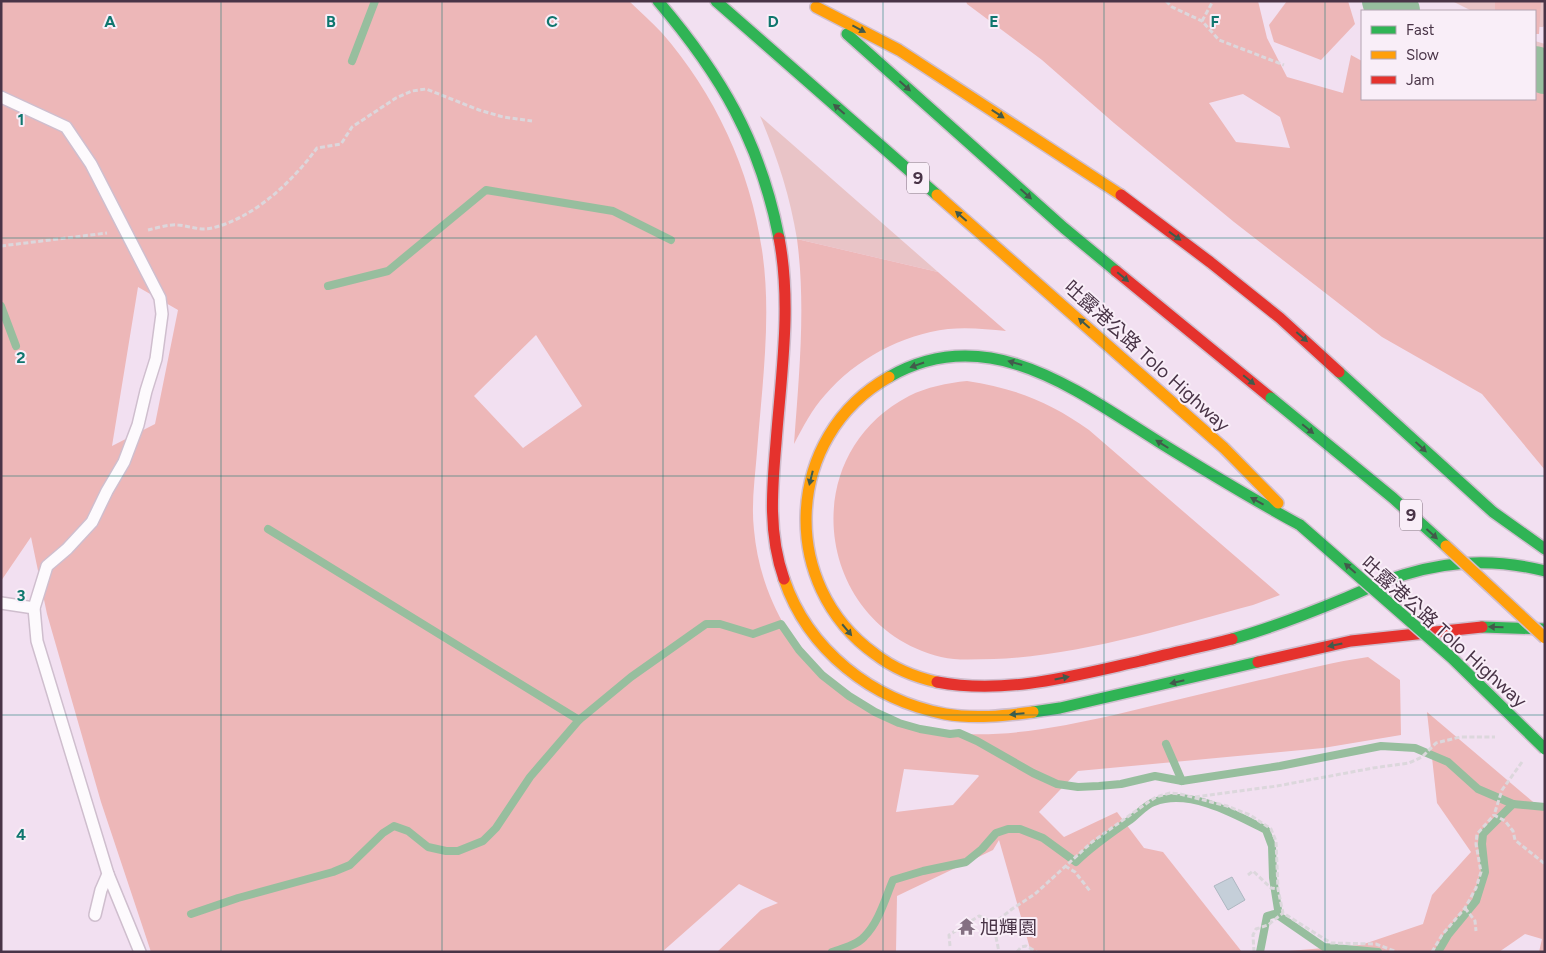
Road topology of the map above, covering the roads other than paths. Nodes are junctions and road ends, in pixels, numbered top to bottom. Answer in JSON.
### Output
{"nodes":[{"id":1,"x":658,"y":1,"type":"edge"},
{"id":2,"x":716,"y":1,"type":"edge"},
{"id":3,"x":813,"y":4,"type":"edge"},
{"id":4,"x":1,"y":97,"type":"edge"},
{"id":5,"x":1300,"y":525,"type":"junction"},
{"id":6,"x":1545,"y":549,"type":"edge"},
{"id":7,"x":1545,"y":570,"type":"edge"},
{"id":8,"x":1,"y":604,"type":"edge"},
{"id":9,"x":34,"y":608,"type":"junction"},
{"id":10,"x":1545,"y":629,"type":"edge"},
{"id":11,"x":1545,"y":638,"type":"edge"},
{"id":12,"x":1545,"y":749,"type":"edge"},
{"id":13,"x":108,"y":874,"type":"junction"},
{"id":14,"x":95,"y":915,"type":"dead end"},
{"id":15,"x":140,"y":952,"type":"edge"}],
"edges":[{"from":10,"to":1,"type":"highway","one_way":true},
{"from":5,"to":2,"type":"highway","name":"吐露港公路 Tolo Highway","number":"9","one_way":true},
{"from":3,"to":6,"type":"highway","one_way":true},
{"from":3,"to":11,"type":"highway","number":"9","one_way":true,"bridge":true},
{"from":4,"to":9,"type":"lane"},
{"from":5,"to":7,"type":"highway","one_way":true},
{"from":12,"to":5,"type":"highway","name":"吐露港公路 Tolo Highway","number":"9","one_way":true,"bridge":true},
{"from":8,"to":9,"type":"lane"},
{"from":9,"to":13,"type":"lane"},
{"from":13,"to":14,"type":"lane"},
{"from":13,"to":15,"type":"lane"}]}
